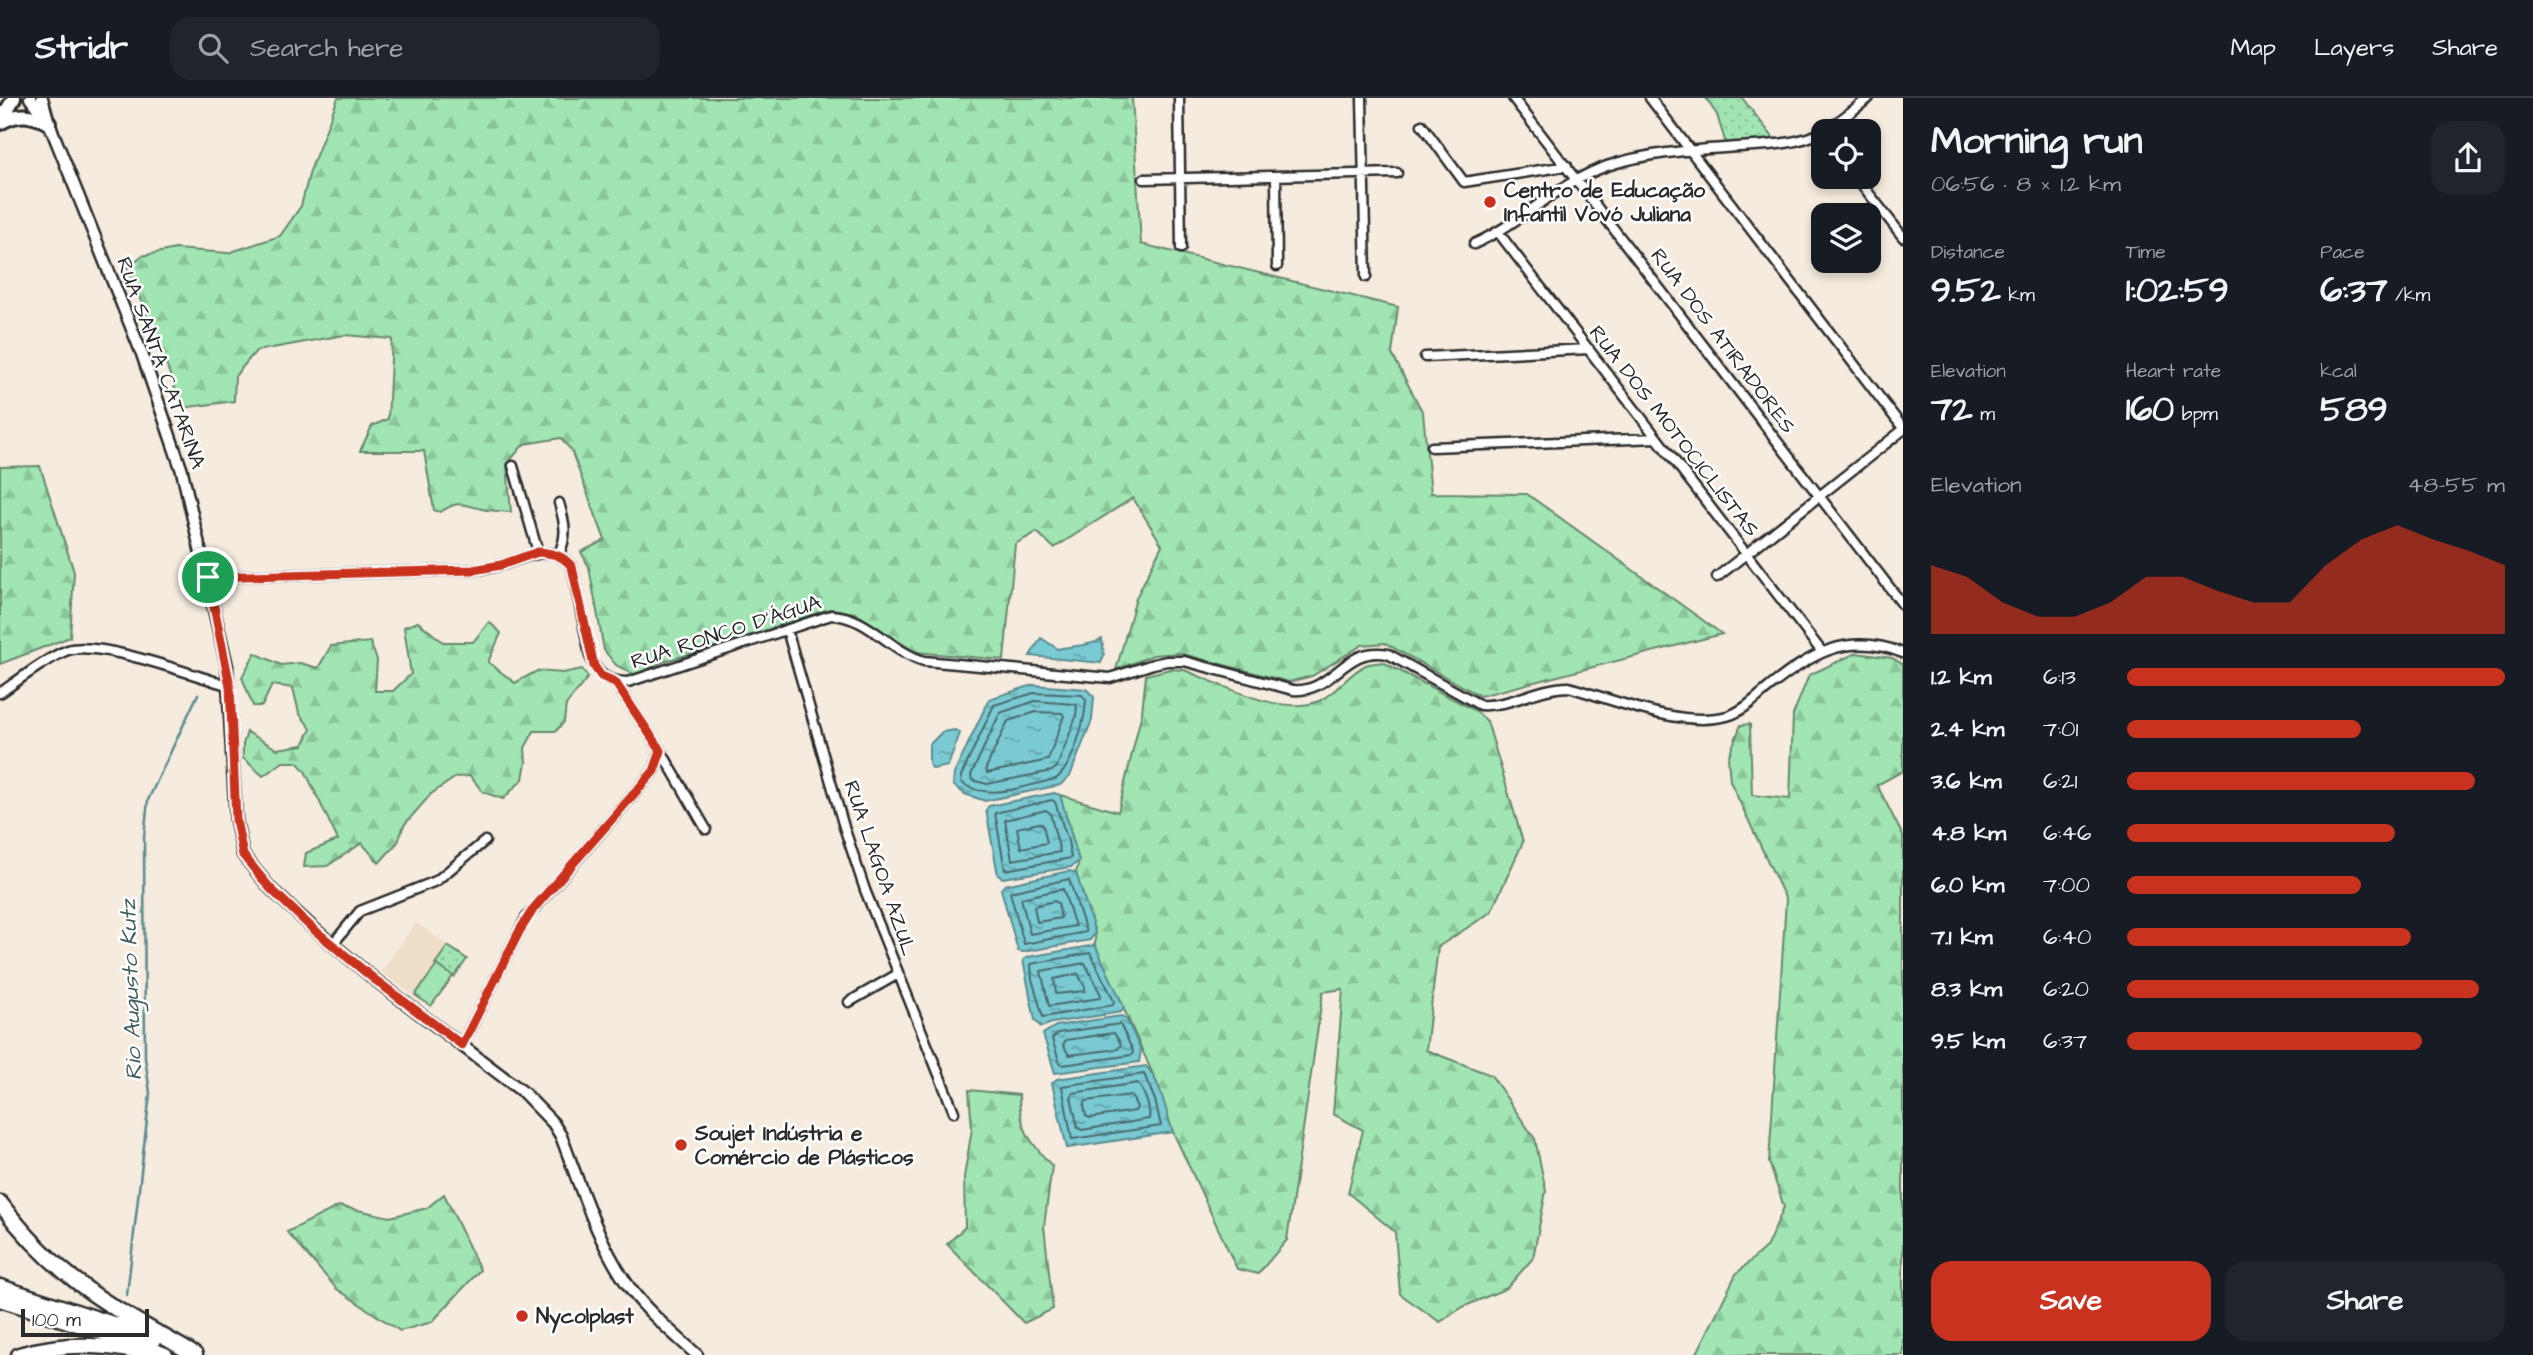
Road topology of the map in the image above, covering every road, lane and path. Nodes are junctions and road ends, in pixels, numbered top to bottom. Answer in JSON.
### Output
{"nodes":[{"id":1,"x":14,"y":98,"type":"edge"},
{"id":2,"x":30,"y":98,"type":"edge"},
{"id":3,"x":42,"y":98,"type":"edge"},
{"id":4,"x":1179,"y":98,"type":"edge"},
{"id":5,"x":1362,"y":98,"type":"edge"},
{"id":6,"x":1513,"y":98,"type":"edge"},
{"id":7,"x":1650,"y":98,"type":"edge"},
{"id":8,"x":1869,"y":98,"type":"edge"},
{"id":9,"x":1841,"y":119,"type":"edge"},
{"id":10,"x":0,"y":122,"type":"edge"},
{"id":11,"x":49,"y":123,"type":"junction"},
{"id":12,"x":1422,"y":125,"type":"dead end"},
{"id":13,"x":1811,"y":136,"type":"edge"},
{"id":14,"x":1690,"y":151,"type":"junction"},
{"id":15,"x":1567,"y":166,"type":"junction"},
{"id":16,"x":1397,"y":173,"type":"dead end"},
{"id":17,"x":1363,"y":174,"type":"junction"},
{"id":18,"x":1276,"y":176,"type":"junction"},
{"id":19,"x":1180,"y":178,"type":"junction"},
{"id":20,"x":1144,"y":179,"type":"dead end"},
{"id":21,"x":1577,"y":179,"type":"junction"},
{"id":22,"x":1865,"y":189,"type":"edge"},
{"id":23,"x":1498,"y":232,"type":"junction"},
{"id":24,"x":1903,"y":237,"type":"edge"},
{"id":25,"x":1474,"y":244,"type":"dead end"},
{"id":26,"x":1181,"y":248,"type":"dead end"},
{"id":27,"x":1277,"y":266,"type":"dead end"},
{"id":28,"x":1366,"y":277,"type":"dead end"},
{"id":29,"x":1588,"y":349,"type":"junction"},
{"id":30,"x":1424,"y":357,"type":"dead end"},
{"id":31,"x":1903,"y":429,"type":"edge"},
{"id":32,"x":1657,"y":438,"type":"junction"},
{"id":33,"x":1433,"y":447,"type":"dead end"},
{"id":34,"x":513,"y":466,"type":"dead end"},
{"id":35,"x":1819,"y":496,"type":"junction"},
{"id":36,"x":559,"y":503,"type":"dead end"},
{"id":37,"x":538,"y":552,"type":"junction"},
{"id":38,"x":1746,"y":554,"type":"junction"},
{"id":39,"x":558,"y":555,"type":"junction"},
{"id":40,"x":208,"y":577,"type":"junction"},
{"id":41,"x":1717,"y":577,"type":"dead end"},
{"id":42,"x":1903,"y":605,"type":"edge"},
{"id":43,"x":787,"y":630,"type":"junction"},
{"id":44,"x":1822,"y":652,"type":"junction"},
{"id":45,"x":1903,"y":653,"type":"edge"},
{"id":46,"x":615,"y":682,"type":"junction"},
{"id":47,"x":230,"y":686,"type":"junction"},
{"id":48,"x":0,"y":693,"type":"edge"},
{"id":49,"x":661,"y":751,"type":"junction"},
{"id":50,"x":706,"y":829,"type":"dead end"},
{"id":51,"x":485,"y":841,"type":"dead end"},
{"id":52,"x":332,"y":945,"type":"junction"},
{"id":53,"x":898,"y":974,"type":"junction"},
{"id":54,"x":849,"y":1002,"type":"dead end"},
{"id":55,"x":462,"y":1045,"type":"junction"},
{"id":56,"x":954,"y":1112,"type":"dead end"},
{"id":57,"x":0,"y":1203,"type":"edge"},
{"id":58,"x":0,"y":1287,"type":"edge"},
{"id":59,"x":0,"y":1299,"type":"edge"},
{"id":60,"x":19,"y":1355,"type":"edge"},
{"id":61,"x":151,"y":1355,"type":"edge"},
{"id":62,"x":164,"y":1355,"type":"edge"},
{"id":63,"x":195,"y":1355,"type":"edge"},
{"id":64,"x":697,"y":1355,"type":"edge"}],
"edges":[{"from":1,"to":10,"type":"main road"},
{"from":2,"to":11,"type":"street","name":"RUA SANTA CATARINA"},
{"from":3,"to":11,"type":"street","name":"RUA SANTA CATARINA"},
{"from":4,"to":19,"type":"street"},
{"from":5,"to":17,"type":"street"},
{"from":6,"to":15,"type":"street","name":"RUA DOS ATIRADORES"},
{"from":7,"to":14,"type":"street"},
{"from":8,"to":9,"type":"street"},
{"from":10,"to":11,"type":"main road"},
{"from":11,"to":40,"type":"street","name":"RUA SANTA CATARINA"},
{"from":12,"to":15,"type":"street"},
{"from":13,"to":14,"type":"street"},
{"from":14,"to":21,"type":"street"},
{"from":14,"to":31,"type":"street"},
{"from":15,"to":21,"type":"street","name":"RUA DOS ATIRADORES"},
{"from":16,"to":17,"type":"street"},
{"from":17,"to":18,"type":"street"},
{"from":17,"to":28,"type":"street"},
{"from":18,"to":19,"type":"street"},
{"from":18,"to":27,"type":"street"},
{"from":19,"to":20,"type":"street"},
{"from":19,"to":26,"type":"street"},
{"from":21,"to":23,"type":"street"},
{"from":21,"to":35,"type":"street","name":"RUA DOS ATIRADORES"},
{"from":22,"to":24,"type":"street"},
{"from":23,"to":25,"type":"street"},
{"from":23,"to":29,"type":"street","name":"RUA DOS MOTOCICLISTAS"},
{"from":29,"to":30,"type":"street"},
{"from":29,"to":32,"type":"street","name":"RUA DOS MOTOCICLISTAS"},
{"from":31,"to":35,"type":"street"},
{"from":32,"to":33,"type":"street"},
{"from":32,"to":38,"type":"street","name":"RUA DOS MOTOCICLISTAS"},
{"from":34,"to":37,"type":"street"},
{"from":35,"to":38,"type":"street"},
{"from":35,"to":42,"type":"street","name":"RUA DOS ATIRADORES"},
{"from":36,"to":39,"type":"street"},
{"from":37,"to":39,"type":"street"},
{"from":37,"to":40,"type":"street"},
{"from":38,"to":41,"type":"street"},
{"from":38,"to":44,"type":"street","name":"RUA DOS MOTOCICLISTAS"},
{"from":39,"to":46,"type":"street","name":"RUA RONCO D’ÁGUA"},
{"from":40,"to":47,"type":"street","name":"RUA SANTA CATARINA"},
{"from":43,"to":44,"type":"street","name":"RUA RONCO D’ÁGUA"},
{"from":43,"to":46,"type":"street","name":"RUA RONCO D’ÁGUA"},
{"from":43,"to":53,"type":"street","name":"RUA LAGOA AZUL"},
{"from":44,"to":45,"type":"street","name":"RUA RONCO D’ÁGUA"},
{"from":46,"to":49,"type":"street"},
{"from":47,"to":48,"type":"street"},
{"from":47,"to":52,"type":"street","name":"RUA SANTA CATARINA"},
{"from":49,"to":50,"type":"street"},
{"from":49,"to":55,"type":"street"},
{"from":51,"to":52,"type":"street"},
{"from":52,"to":55,"type":"street","name":"RUA SANTA CATARINA"},
{"from":53,"to":54,"type":"street"},
{"from":53,"to":56,"type":"street","name":"RUA LAGOA AZUL"},
{"from":55,"to":64,"type":"street","name":"RUA SANTA CATARINA"},
{"from":57,"to":63,"type":"highway"},
{"from":58,"to":63,"type":"highway"},
{"from":59,"to":62,"type":"highway"},
{"from":60,"to":61,"type":"highway"}]}
